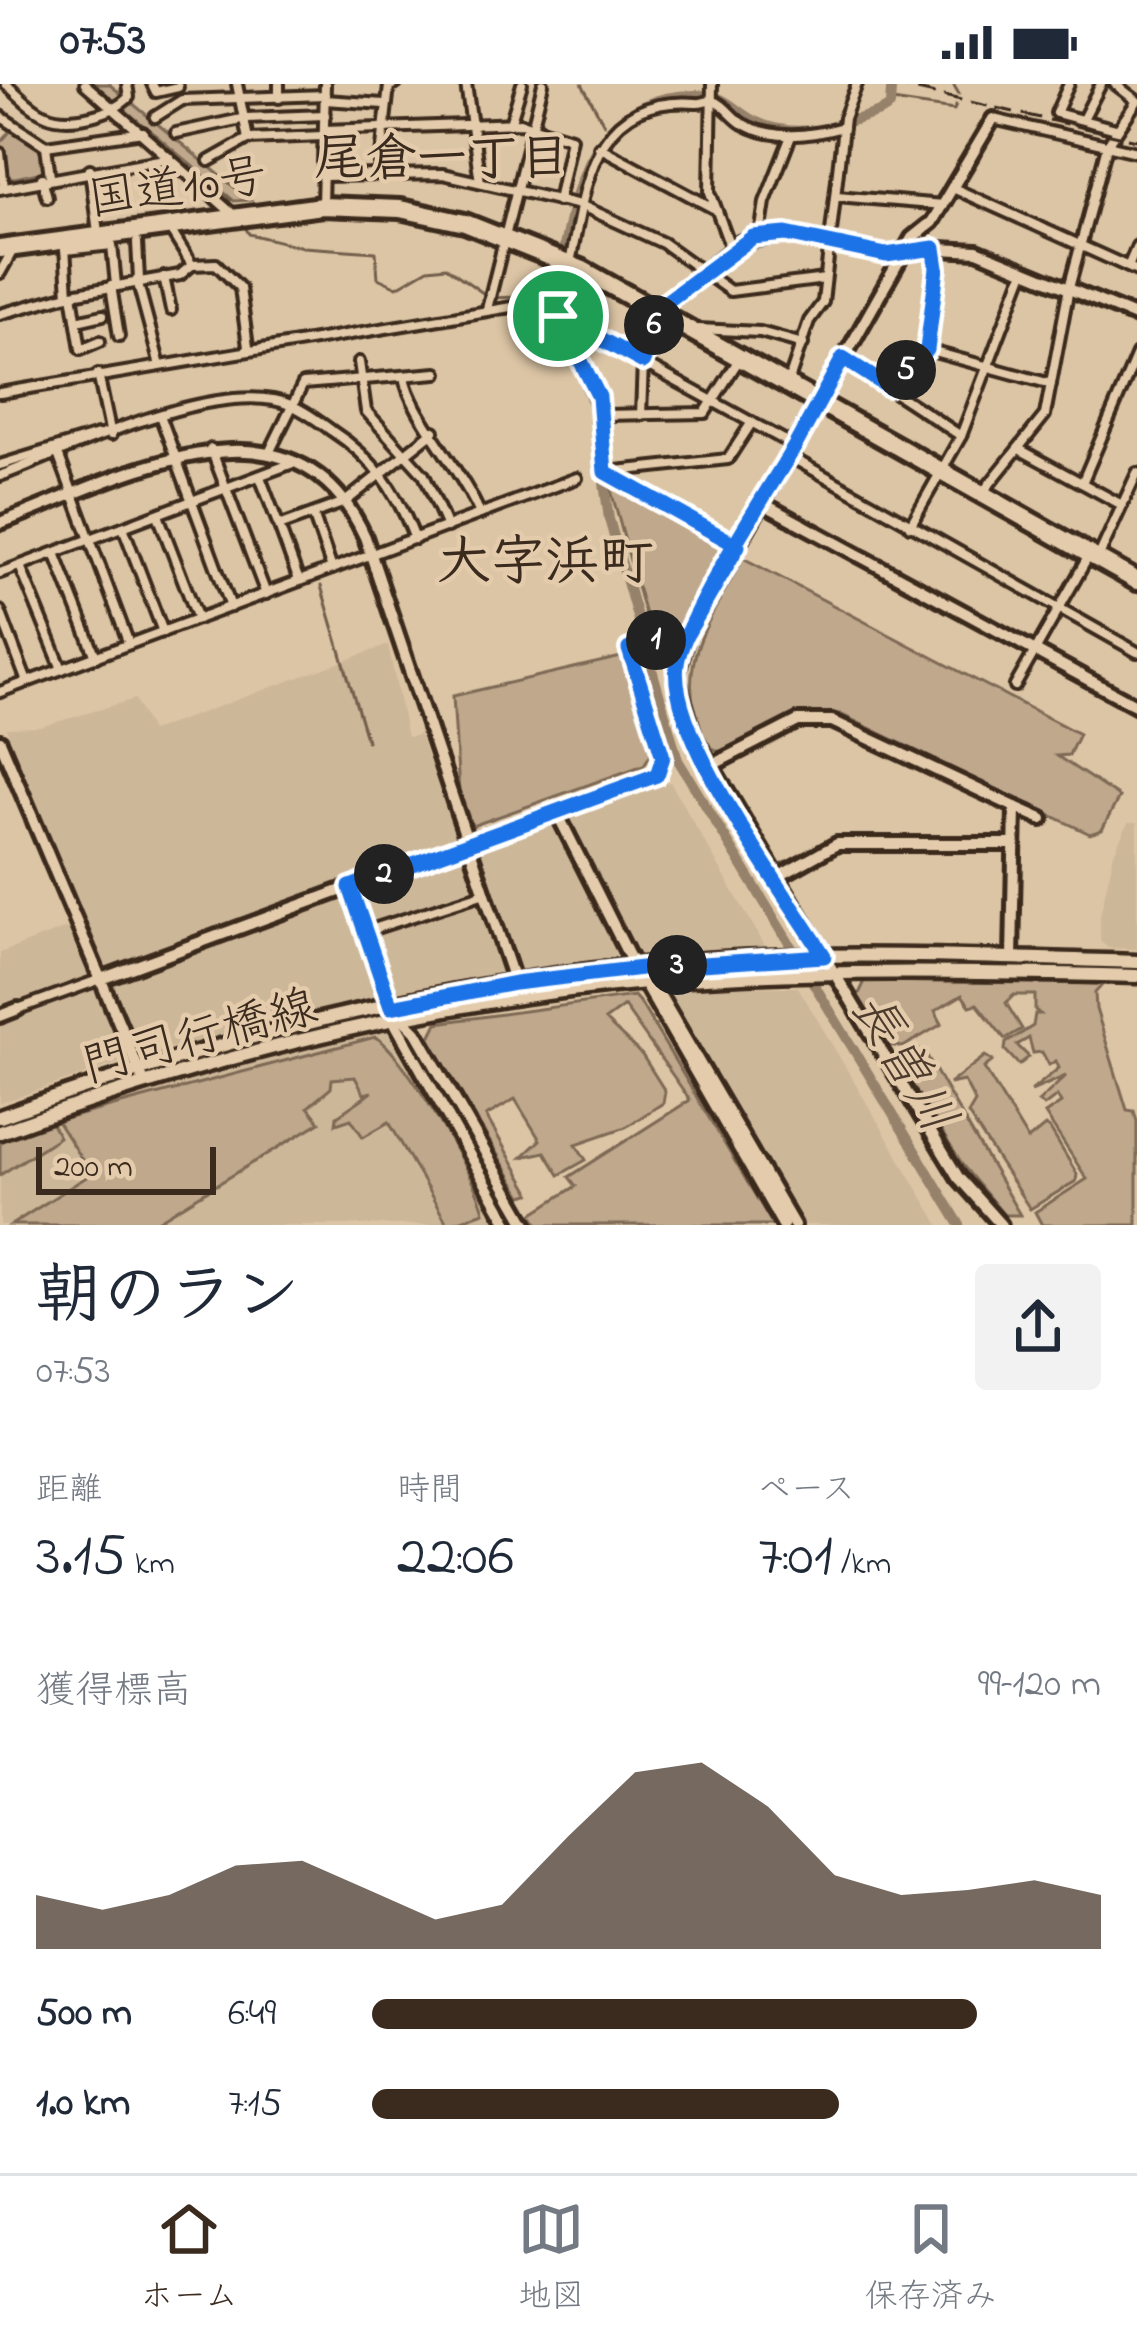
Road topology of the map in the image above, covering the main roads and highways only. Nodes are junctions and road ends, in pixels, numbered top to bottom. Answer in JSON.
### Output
{"nodes":[{"id":1,"x":231,"y":213,"type":"junction"},
{"id":2,"x":98,"y":232,"type":"junction"},
{"id":3,"x":6,"y":245,"type":"edge"},
{"id":4,"x":697,"y":329,"type":"junction"},
{"id":5,"x":789,"y":381,"type":"junction"},
{"id":6,"x":821,"y":398,"type":"junction"},
{"id":7,"x":1137,"y":578,"type":"edge"},
{"id":8,"x":824,"y":956,"type":"junction"},
{"id":9,"x":1137,"y":962,"type":"edge"},
{"id":10,"x":1137,"y":976,"type":"edge"},
{"id":11,"x":645,"y":978,"type":"junction"},
{"id":12,"x":391,"y":1014,"type":"junction"},
{"id":13,"x":142,"y":1076,"type":"junction"},
{"id":14,"x":0,"y":1117,"type":"edge"},
{"id":15,"x":0,"y":1132,"type":"edge"}],
"edges":[{"from":1,"to":2,"type":"highway","name":"国道10号"},
{"from":1,"to":2,"type":"highway","name":"国道10号"},
{"from":1,"to":4,"type":"highway","name":"国道10号"},
{"from":2,"to":3,"type":"highway","name":"国道10号"},
{"from":4,"to":5,"type":"highway","name":"国道10号"},
{"from":4,"to":5,"type":"highway","name":"国道10号"},
{"from":5,"to":6,"type":"highway","name":"国道10号"},
{"from":6,"to":7,"type":"highway","name":"国道10号"},
{"from":6,"to":8,"type":"main road"},
{"from":8,"to":9,"type":"main road","name":"門司行橋線"},
{"from":8,"to":11,"type":"main road","name":"門司行橋線"},
{"from":10,"to":11,"type":"main road","name":"門司行橋線"},
{"from":11,"to":12,"type":"main road","name":"門司行橋線"},
{"from":11,"to":12,"type":"main road","name":"門司行橋線"},
{"from":12,"to":13,"type":"main road","name":"門司行橋線"},
{"from":13,"to":14,"type":"main road","name":"門司行橋線"},
{"from":13,"to":15,"type":"main road","name":"門司行橋線"}]}
